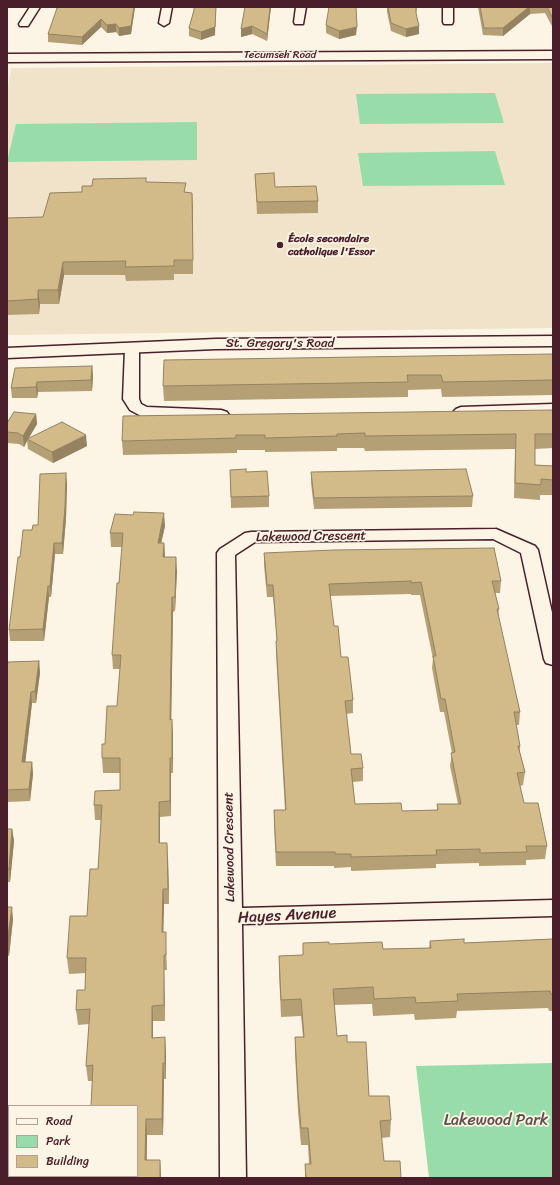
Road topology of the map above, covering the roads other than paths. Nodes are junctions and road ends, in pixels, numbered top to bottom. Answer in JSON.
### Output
{"nodes":[{"id":1,"x":35,"y":7,"type":"edge"},
{"id":2,"x":167,"y":7,"type":"edge"},
{"id":3,"x":301,"y":7,"type":"edge"},
{"id":4,"x":448,"y":7,"type":"edge"},
{"id":5,"x":299,"y":22,"type":"dead end"},
{"id":6,"x":448,"y":22,"type":"dead end"},
{"id":7,"x":164,"y":23,"type":"dead end"},
{"id":8,"x":24,"y":24,"type":"dead end"},
{"id":9,"x":553,"y":55,"type":"edge"},
{"id":10,"x":7,"y":58,"type":"edge"},
{"id":11,"x":553,"y":341,"type":"edge"},
{"id":12,"x":132,"y":348,"type":"junction"},
{"id":13,"x":7,"y":353,"type":"edge"},
{"id":14,"x":553,"y":409,"type":"edge"},
{"id":15,"x":447,"y":412,"type":"edge"},
{"id":16,"x":239,"y":415,"type":"edge"},
{"id":17,"x":553,"y":659,"type":"edge"},
{"id":18,"x":553,"y":908,"type":"edge"},
{"id":19,"x":231,"y":916,"type":"junction"},
{"id":20,"x":233,"y":1178,"type":"edge"}],
"edges":[{"from":1,"to":8,"type":"street"},
{"from":2,"to":7,"type":"street"},
{"from":3,"to":5,"type":"street"},
{"from":4,"to":6,"type":"street"},
{"from":9,"to":10,"type":"main road","name":"Tecumseh Road"},
{"from":11,"to":12,"type":"main road","name":"St. Gregory's Road"},
{"from":12,"to":13,"type":"main road","name":"St. Gregory's Road"},
{"from":12,"to":16,"type":"street"},
{"from":14,"to":15,"type":"street"},
{"from":17,"to":19,"type":"street","name":"Lakewood Crescent"},
{"from":18,"to":19,"type":"street","name":"Hayes Avenue"},
{"from":19,"to":20,"type":"street","name":"Hayes Avenue"}]}
